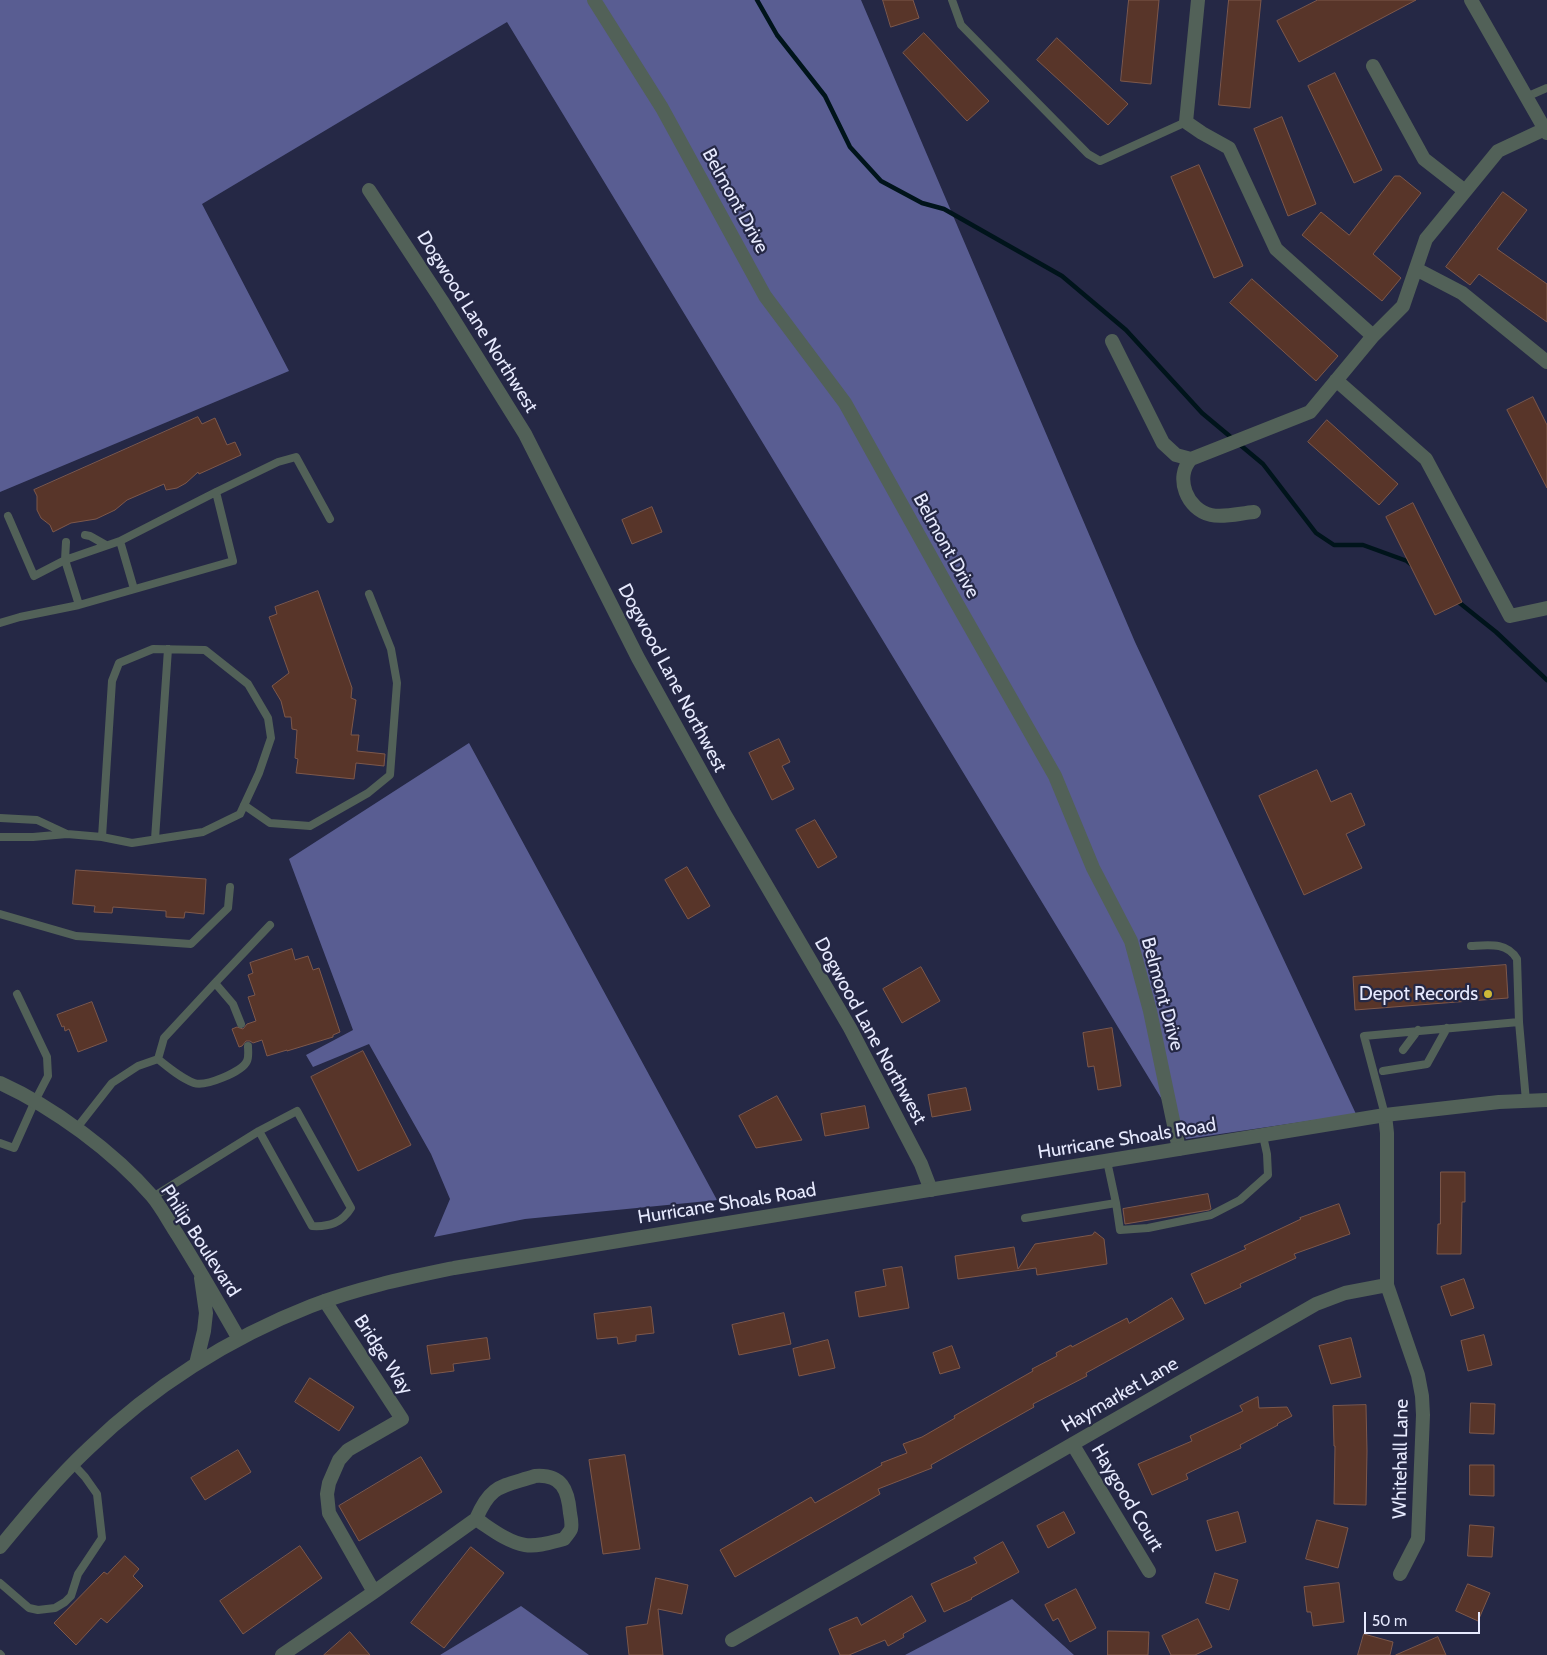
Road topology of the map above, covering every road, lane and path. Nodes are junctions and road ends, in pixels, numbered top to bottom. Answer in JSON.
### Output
{"nodes":[{"id":1,"x":594,"y":0,"type":"edge"},
{"id":2,"x":952,"y":0,"type":"edge"},
{"id":3,"x":1198,"y":0,"type":"edge"},
{"id":4,"x":1471,"y":0,"type":"edge"},
{"id":5,"x":1373,"y":66,"type":"dead end"},
{"id":6,"x":1547,"y":88,"type":"edge"},
{"id":7,"x":1526,"y":97,"type":"junction"},
{"id":8,"x":1186,"y":122,"type":"junction"},
{"id":9,"x":1546,"y":131,"type":"edge"},
{"id":10,"x":369,"y":190,"type":"dead end"},
{"id":11,"x":1466,"y":191,"type":"junction"},
{"id":12,"x":1416,"y":269,"type":"junction"},
{"id":13,"x":1373,"y":336,"type":"junction"},
{"id":14,"x":1112,"y":342,"type":"dead end"},
{"id":15,"x":1547,"y":362,"type":"edge"},
{"id":16,"x":1336,"y":380,"type":"junction"},
{"id":17,"x":1191,"y":459,"type":"junction"},
{"id":18,"x":216,"y":492,"type":"junction"},
{"id":19,"x":1254,"y":512,"type":"dead end"},
{"id":20,"x":8,"y":516,"type":"dead end"},
{"id":21,"x":330,"y":519,"type":"dead end"},
{"id":22,"x":85,"y":535,"type":"dead end"},
{"id":23,"x":120,"y":540,"type":"junction"},
{"id":24,"x":66,"y":542,"type":"dead end"},
{"id":25,"x":106,"y":545,"type":"junction"},
{"id":26,"x":65,"y":560,"type":"junction"},
{"id":27,"x":134,"y":589,"type":"junction"},
{"id":28,"x":369,"y":594,"type":"dead end"},
{"id":29,"x":79,"y":605,"type":"junction"},
{"id":30,"x":1547,"y":608,"type":"edge"},
{"id":31,"x":0,"y":623,"type":"edge"},
{"id":32,"x":168,"y":649,"type":"junction"},
{"id":33,"x":244,"y":806,"type":"junction"},
{"id":34,"x":0,"y":818,"type":"edge"},
{"id":35,"x":67,"y":834,"type":"junction"},
{"id":36,"x":0,"y":837,"type":"edge"},
{"id":37,"x":102,"y":837,"type":"junction"},
{"id":38,"x":155,"y":840,"type":"junction"},
{"id":39,"x":230,"y":887,"type":"dead end"},
{"id":40,"x":0,"y":914,"type":"edge"},
{"id":41,"x":270,"y":925,"type":"dead end"},
{"id":42,"x":1471,"y":946,"type":"dead end"},
{"id":43,"x":215,"y":983,"type":"junction"},
{"id":44,"x":17,"y":994,"type":"dead end"},
{"id":45,"x":1519,"y":1022,"type":"junction"},
{"id":46,"x":241,"y":1024,"type":"dead end"},
{"id":47,"x":1447,"y":1028,"type":"junction"},
{"id":48,"x":1418,"y":1030,"type":"junction"},
{"id":49,"x":248,"y":1046,"type":"dead end"},
{"id":50,"x":1403,"y":1050,"type":"dead end"},
{"id":51,"x":158,"y":1059,"type":"junction"},
{"id":52,"x":1391,"y":1063,"type":"dead end"},
{"id":53,"x":1383,"y":1071,"type":"junction"},
{"id":54,"x":1376,"y":1081,"type":"junction"},
{"id":55,"x":0,"y":1083,"type":"edge"},
{"id":56,"x":1547,"y":1100,"type":"edge"},
{"id":57,"x":34,"y":1101,"type":"junction"},
{"id":58,"x":1526,"y":1101,"type":"junction"},
{"id":59,"x":1385,"y":1115,"type":"junction"},
{"id":60,"x":76,"y":1129,"type":"junction"},
{"id":61,"x":259,"y":1131,"type":"junction"},
{"id":62,"x":1262,"y":1136,"type":"junction"},
{"id":63,"x":0,"y":1143,"type":"edge"},
{"id":64,"x":1180,"y":1149,"type":"junction"},
{"id":65,"x":1107,"y":1161,"type":"junction"},
{"id":66,"x":931,"y":1190,"type":"junction"},
{"id":67,"x":153,"y":1197,"type":"junction"},
{"id":68,"x":1116,"y":1203,"type":"junction"},
{"id":69,"x":1025,"y":1218,"type":"dead end"},
{"id":70,"x":200,"y":1270,"type":"junction"},
{"id":71,"x":1387,"y":1285,"type":"junction"},
{"id":72,"x":325,"y":1301,"type":"junction"},
{"id":73,"x":239,"y":1339,"type":"junction"},
{"id":74,"x":196,"y":1364,"type":"junction"},
{"id":75,"x":1073,"y":1444,"type":"junction"},
{"id":76,"x":73,"y":1464,"type":"junction"},
{"id":77,"x":476,"y":1519,"type":"junction"},
{"id":78,"x":0,"y":1547,"type":"edge"},
{"id":79,"x":1149,"y":1572,"type":"dead end"},
{"id":80,"x":1400,"y":1574,"type":"dead end"},
{"id":81,"x":0,"y":1582,"type":"edge"},
{"id":82,"x":374,"y":1592,"type":"junction"},
{"id":83,"x":732,"y":1640,"type":"dead end"},
{"id":84,"x":282,"y":1655,"type":"edge"}],
"edges":[{"from":1,"to":64,"type":"street","name":"Belmont Drive"},
{"from":2,"to":8,"type":"lane"},
{"from":3,"to":8,"type":"street"},
{"from":4,"to":7,"type":"street"},
{"from":5,"to":11,"type":"street"},
{"from":6,"to":7,"type":"lane"},
{"from":7,"to":9,"type":"street"},
{"from":8,"to":13,"type":"street"},
{"from":9,"to":11,"type":"street"},
{"from":10,"to":66,"type":"street","name":"Dogwood Lane Northwest"},
{"from":11,"to":12,"type":"street"},
{"from":12,"to":13,"type":"street"},
{"from":12,"to":15,"type":"street"},
{"from":13,"to":16,"type":"street"},
{"from":14,"to":17,"type":"street"},
{"from":16,"to":17,"type":"street"},
{"from":16,"to":30,"type":"street"},
{"from":17,"to":19,"type":"street"},
{"from":18,"to":21,"type":"lane"},
{"from":18,"to":23,"type":"lane"},
{"from":18,"to":27,"type":"lane"},
{"from":20,"to":26,"type":"lane"},
{"from":22,"to":25,"type":"lane"},
{"from":23,"to":25,"type":"lane"},
{"from":23,"to":27,"type":"lane"},
{"from":24,"to":26,"type":"lane"},
{"from":25,"to":26,"type":"lane"},
{"from":26,"to":29,"type":"lane"},
{"from":27,"to":29,"type":"lane"},
{"from":28,"to":33,"type":"lane"},
{"from":29,"to":31,"type":"lane"},
{"from":32,"to":33,"type":"lane"},
{"from":32,"to":37,"type":"lane"},
{"from":32,"to":38,"type":"lane"},
{"from":33,"to":38,"type":"lane"},
{"from":34,"to":35,"type":"lane"},
{"from":35,"to":36,"type":"lane"},
{"from":35,"to":37,"type":"lane"},
{"from":37,"to":38,"type":"lane"},
{"from":39,"to":40,"type":"lane"},
{"from":41,"to":43,"type":"lane"},
{"from":42,"to":45,"type":"lane"},
{"from":43,"to":46,"type":"lane"},
{"from":43,"to":51,"type":"lane"},
{"from":44,"to":57,"type":"lane"},
{"from":45,"to":47,"type":"lane"},
{"from":45,"to":58,"type":"lane"},
{"from":47,"to":48,"type":"lane"},
{"from":47,"to":53,"type":"lane"},
{"from":48,"to":50,"type":"lane"},
{"from":48,"to":54,"type":"lane"},
{"from":49,"to":51,"type":"lane"},
{"from":51,"to":60,"type":"lane"},
{"from":52,"to":53,"type":"lane"},
{"from":53,"to":54,"type":"lane"},
{"from":54,"to":59,"type":"lane"},
{"from":55,"to":57,"type":"street","name":"Philip Boulevard"},
{"from":56,"to":58,"type":"street","name":"Hurricane Shoals Road"},
{"from":57,"to":60,"type":"street","name":"Philip Boulevard"},
{"from":57,"to":63,"type":"lane"},
{"from":58,"to":59,"type":"street","name":"Hurricane Shoals Road"},
{"from":59,"to":62,"type":"street","name":"Hurricane Shoals Road"},
{"from":59,"to":71,"type":"street"},
{"from":60,"to":67,"type":"street","name":"Philip Boulevard"},
{"from":61,"to":61,"type":"lane"},
{"from":61,"to":67,"type":"lane"},
{"from":62,"to":64,"type":"street","name":"Hurricane Shoals Road"},
{"from":62,"to":68,"type":"lane"},
{"from":64,"to":65,"type":"street","name":"Hurricane Shoals Road"},
{"from":65,"to":66,"type":"street","name":"Hurricane Shoals Road"},
{"from":65,"to":68,"type":"lane"},
{"from":66,"to":72,"type":"street","name":"Hurricane Shoals Road"},
{"from":67,"to":70,"type":"street","name":"Philip Boulevard"},
{"from":68,"to":69,"type":"lane"},
{"from":70,"to":73,"type":"street","name":"Philip Boulevard"},
{"from":70,"to":74,"type":"street"},
{"from":71,"to":75,"type":"street","name":"Haymarket Lane"},
{"from":71,"to":80,"type":"street","name":"Whitehall Lane"},
{"from":72,"to":73,"type":"street","name":"Hurricane Shoals Road"},
{"from":72,"to":82,"type":"street","name":"Bridge Way"},
{"from":73,"to":74,"type":"street","name":"Hurricane Shoals Road"},
{"from":74,"to":76,"type":"street","name":"Hurricane Shoals Road"},
{"from":75,"to":79,"type":"street","name":"Haygood Court"},
{"from":75,"to":83,"type":"street","name":"Haymarket Lane"},
{"from":76,"to":78,"type":"street","name":"Hurricane Shoals Road"},
{"from":76,"to":81,"type":"lane"},
{"from":77,"to":77,"type":"street"},
{"from":77,"to":82,"type":"street"},
{"from":82,"to":84,"type":"street"}]}
